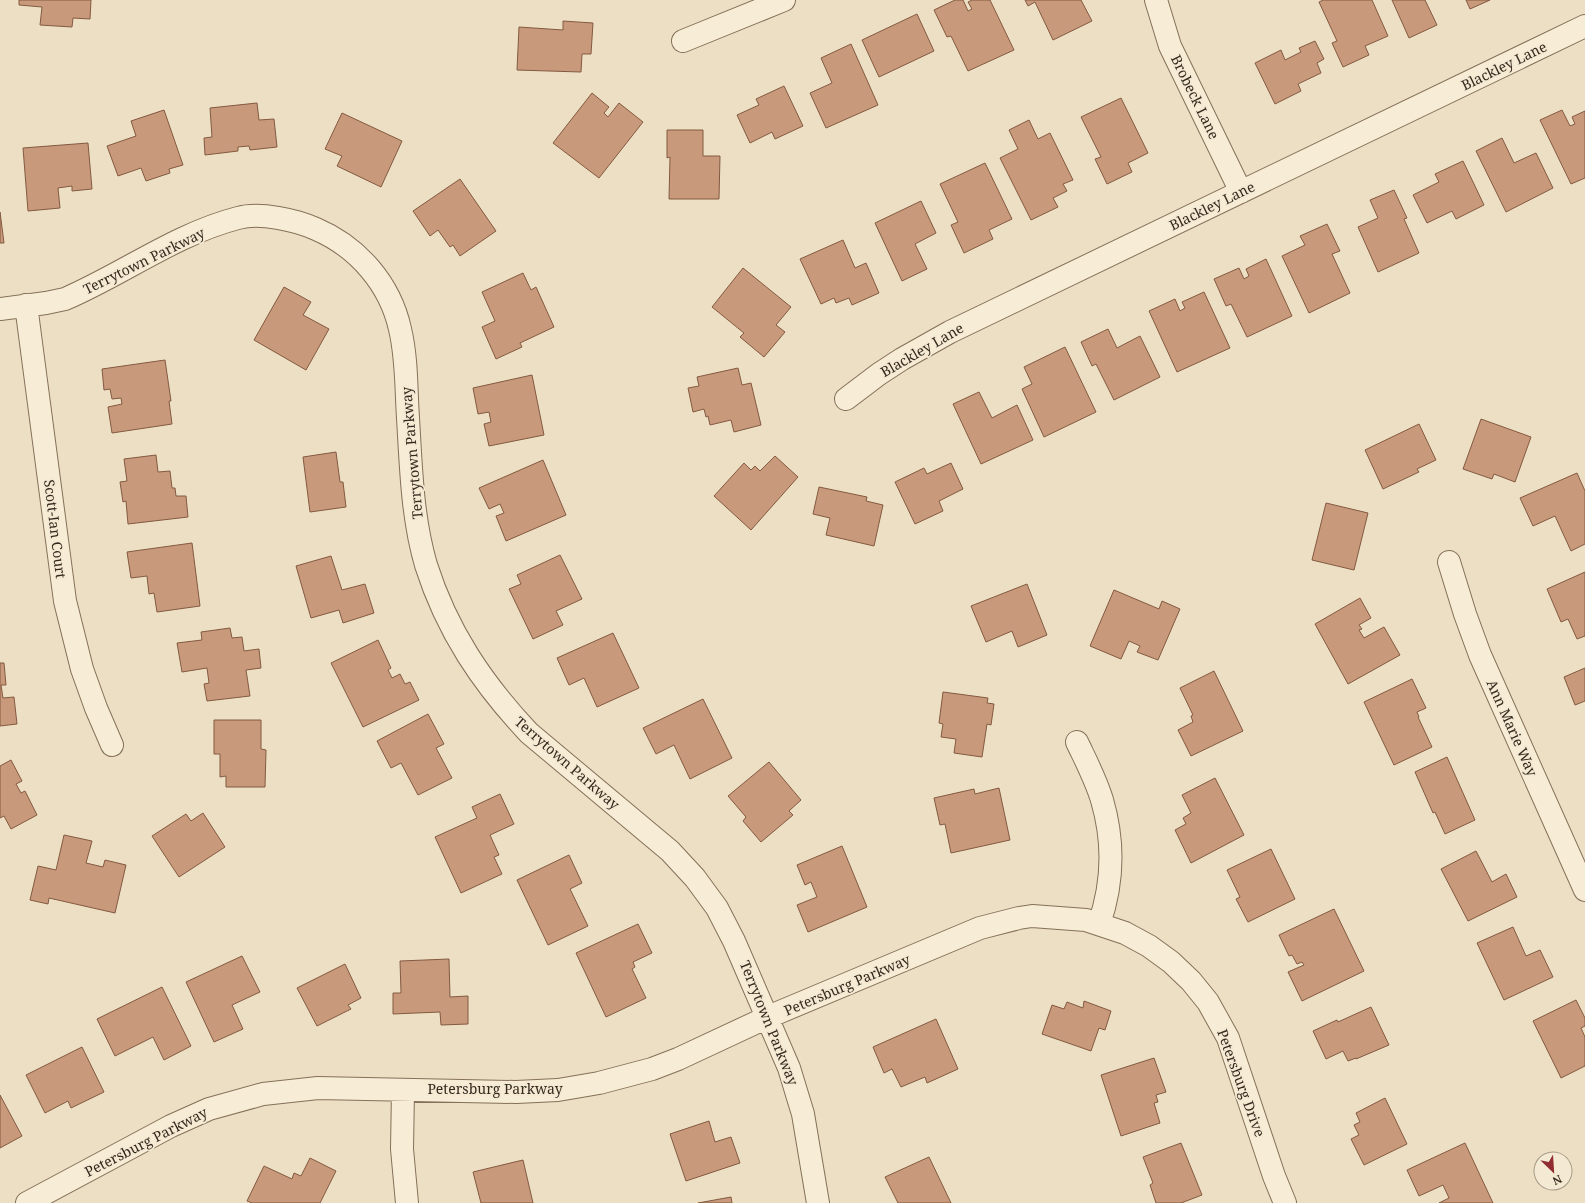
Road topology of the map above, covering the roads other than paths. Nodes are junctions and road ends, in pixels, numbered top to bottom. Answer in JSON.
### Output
{"nodes":[{"id":1,"x":784,"y":0,"type":"edge"},
{"id":2,"x":1156,"y":0,"type":"edge"},
{"id":3,"x":1585,"y":26,"type":"edge"},
{"id":4,"x":683,"y":41,"type":"dead end"},
{"id":5,"x":1241,"y":192,"type":"junction"},
{"id":6,"x":26,"y":305,"type":"junction"},
{"id":7,"x":0,"y":309,"type":"edge"},
{"id":8,"x":846,"y":399,"type":"dead end"},
{"id":9,"x":1449,"y":562,"type":"dead end"},
{"id":10,"x":1077,"y":742,"type":"dead end"},
{"id":11,"x":112,"y":745,"type":"dead end"},
{"id":12,"x":1585,"y":890,"type":"edge"},
{"id":13,"x":1099,"y":924,"type":"junction"},
{"id":14,"x":768,"y":1017,"type":"junction"},
{"id":15,"x":403,"y":1090,"type":"junction"},
{"id":16,"x":27,"y":1203,"type":"edge"},
{"id":17,"x":407,"y":1203,"type":"edge"},
{"id":18,"x":818,"y":1203,"type":"edge"},
{"id":19,"x":1285,"y":1203,"type":"edge"}],
"edges":[{"from":1,"to":4,"type":"street"},
{"from":2,"to":5,"type":"street","name":"Brobeck Lane"},
{"from":3,"to":5,"type":"street","name":"Blackley Lane"},
{"from":5,"to":8,"type":"street","name":"Blackley Lane"},
{"from":6,"to":7,"type":"street","name":"Terrytown Parkway"},
{"from":6,"to":11,"type":"street","name":"Scott-Ian Court"},
{"from":6,"to":14,"type":"street","name":"Terrytown Parkway"},
{"from":9,"to":12,"type":"street","name":"Ann Marie Way"},
{"from":10,"to":13,"type":"street"},
{"from":13,"to":14,"type":"street","name":"Petersburg Parkway"},
{"from":13,"to":19,"type":"street","name":"Petersburg Drive"},
{"from":14,"to":15,"type":"street","name":"Petersburg Parkway"},
{"from":14,"to":18,"type":"street","name":"Terrytown Parkway"},
{"from":15,"to":16,"type":"street","name":"Petersburg Parkway"},
{"from":15,"to":17,"type":"street"}]}
